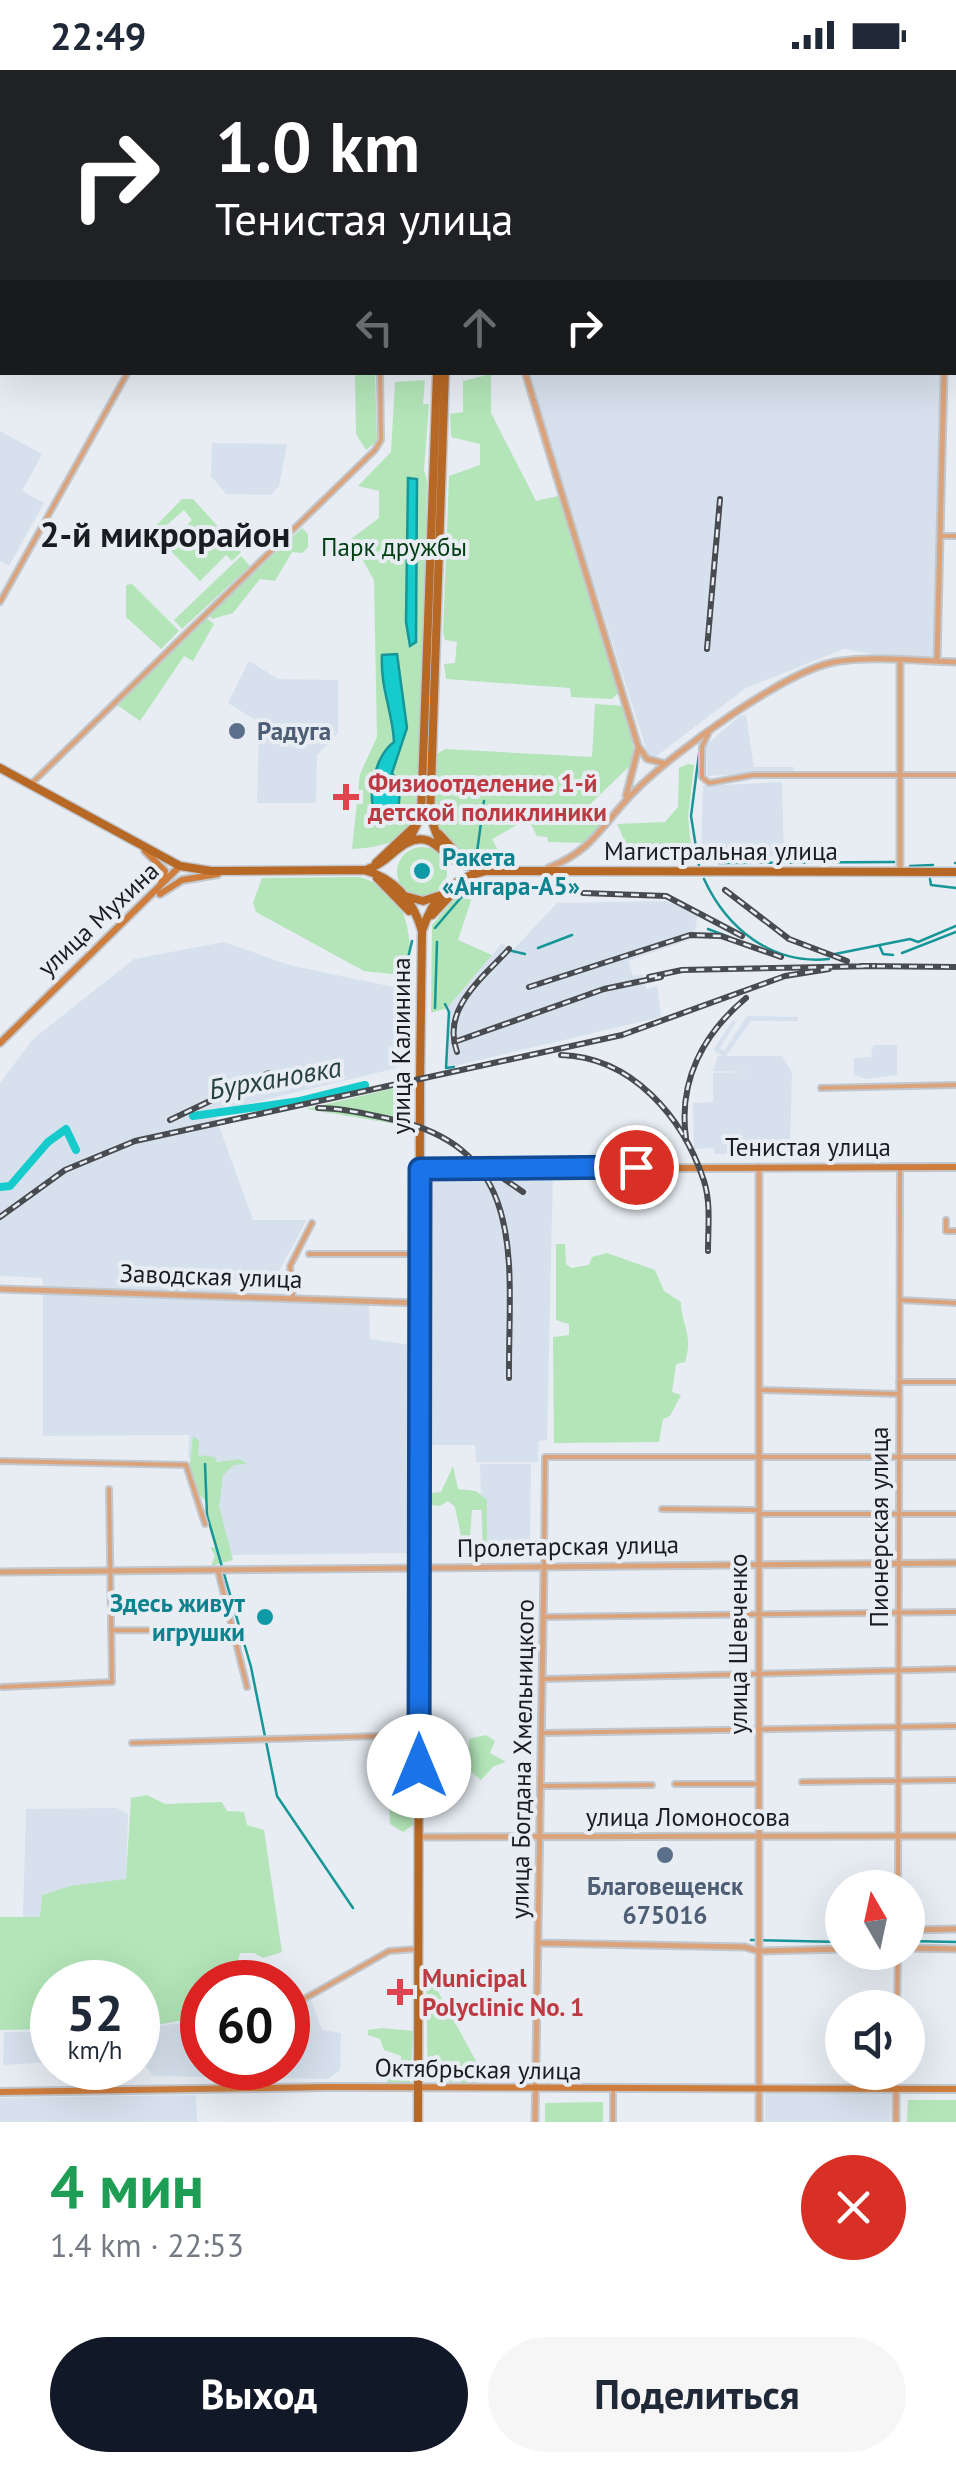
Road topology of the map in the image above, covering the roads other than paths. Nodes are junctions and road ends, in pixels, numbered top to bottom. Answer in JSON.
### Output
{"nodes":[{"id":1,"x":126,"y":375,"type":"edge"},
{"id":2,"x":380,"y":375,"type":"edge"},
{"id":3,"x":437,"y":375,"type":"edge"},
{"id":4,"x":446,"y":375,"type":"edge"},
{"id":5,"x":527,"y":375,"type":"edge"},
{"id":6,"x":944,"y":375,"type":"edge"},
{"id":7,"x":940,"y":536,"type":"junction"},
{"id":8,"x":956,"y":536,"type":"edge"},
{"id":9,"x":0,"y":602,"type":"edge"},
{"id":10,"x":900,"y":661,"type":"junction"},
{"id":11,"x":937,"y":662,"type":"junction"},
{"id":12,"x":956,"y":662,"type":"edge"},
{"id":13,"x":709,"y":732,"type":"junction"},
{"id":14,"x":638,"y":746,"type":"junction"},
{"id":15,"x":666,"y":764,"type":"junction"},
{"id":16,"x":0,"y":768,"type":"edge"},
{"id":17,"x":900,"y":775,"type":"junction"},
{"id":18,"x":956,"y":775,"type":"edge"},
{"id":19,"x":30,"y":785,"type":"junction"},
{"id":20,"x":622,"y":806,"type":"junction"},
{"id":21,"x":426,"y":816,"type":"junction"},
{"id":22,"x":408,"y":842,"type":"junction"},
{"id":23,"x":441,"y":846,"type":"junction"},
{"id":24,"x":146,"y":850,"type":"junction"},
{"id":25,"x":393,"y":858,"type":"junction"},
{"id":26,"x":450,"y":858,"type":"junction"},
{"id":27,"x":180,"y":866,"type":"junction"},
{"id":28,"x":545,"y":869,"type":"junction"},
{"id":29,"x":364,"y":870,"type":"junction"},
{"id":30,"x":234,"y":871,"type":"junction"},
{"id":31,"x":485,"y":871,"type":"junction"},
{"id":32,"x":900,"y":872,"type":"junction"},
{"id":33,"x":956,"y":872,"type":"edge"},
{"id":34,"x":393,"y":882,"type":"junction"},
{"id":35,"x":449,"y":885,"type":"junction"},
{"id":36,"x":441,"y":894,"type":"junction"},
{"id":37,"x":404,"y":896,"type":"junction"},
{"id":38,"x":150,"y":899,"type":"junction"},
{"id":39,"x":422,"y":931,"type":"junction"},
{"id":40,"x":0,"y":1043,"type":"edge"},
{"id":41,"x":956,"y":1085,"type":"edge"},
{"id":42,"x":821,"y":1088,"type":"dead end"},
{"id":43,"x":900,"y":1166,"type":"junction"},
{"id":44,"x":956,"y":1166,"type":"edge"},
{"id":45,"x":759,"y":1167,"type":"junction"},
{"id":46,"x":420,"y":1169,"type":"junction"},
{"id":47,"x":946,"y":1220,"type":"dead end"},
{"id":48,"x":312,"y":1223,"type":"dead end"},
{"id":49,"x":956,"y":1231,"type":"edge"},
{"id":50,"x":309,"y":1254,"type":"dead end"},
{"id":51,"x":421,"y":1254,"type":"junction"},
{"id":52,"x":0,"y":1289,"type":"edge"},
{"id":53,"x":293,"y":1298,"type":"junction"},
{"id":54,"x":899,"y":1300,"type":"junction"},
{"id":55,"x":421,"y":1302,"type":"junction"},
{"id":56,"x":956,"y":1302,"type":"edge"},
{"id":57,"x":899,"y":1382,"type":"junction"},
{"id":58,"x":956,"y":1382,"type":"edge"},
{"id":59,"x":758,"y":1390,"type":"junction"},
{"id":60,"x":899,"y":1394,"type":"junction"},
{"id":61,"x":757,"y":1457,"type":"junction"},
{"id":62,"x":956,"y":1457,"type":"edge"},
{"id":63,"x":899,"y":1458,"type":"junction"},
{"id":64,"x":0,"y":1461,"type":"edge"},
{"id":65,"x":109,"y":1489,"type":"dead end"},
{"id":66,"x":662,"y":1509,"type":"dead end"},
{"id":67,"x":758,"y":1512,"type":"junction"},
{"id":68,"x":899,"y":1514,"type":"junction"},
{"id":69,"x":956,"y":1514,"type":"edge"},
{"id":70,"x":205,"y":1524,"type":"dead end"},
{"id":71,"x":899,"y":1562,"type":"junction"},
{"id":72,"x":758,"y":1563,"type":"junction"},
{"id":73,"x":956,"y":1563,"type":"edge"},
{"id":74,"x":544,"y":1567,"type":"junction"},
{"id":75,"x":420,"y":1568,"type":"junction"},
{"id":76,"x":222,"y":1570,"type":"junction"},
{"id":77,"x":110,"y":1571,"type":"junction"},
{"id":78,"x":0,"y":1572,"type":"edge"},
{"id":79,"x":956,"y":1612,"type":"edge"},
{"id":80,"x":898,"y":1613,"type":"junction"},
{"id":81,"x":758,"y":1615,"type":"junction"},
{"id":82,"x":544,"y":1617,"type":"junction"},
{"id":83,"x":111,"y":1630,"type":"junction"},
{"id":84,"x":232,"y":1631,"type":"junction"},
{"id":85,"x":956,"y":1669,"type":"edge"},
{"id":86,"x":898,"y":1670,"type":"junction"},
{"id":87,"x":758,"y":1671,"type":"junction"},
{"id":88,"x":544,"y":1679,"type":"junction"},
{"id":89,"x":247,"y":1687,"type":"dead end"},
{"id":90,"x":2,"y":1688,"type":"edge"},
{"id":91,"x":898,"y":1726,"type":"junction"},
{"id":92,"x":956,"y":1726,"type":"edge"},
{"id":93,"x":758,"y":1729,"type":"junction"},
{"id":94,"x":543,"y":1733,"type":"junction"},
{"id":95,"x":419,"y":1736,"type":"junction"},
{"id":96,"x":132,"y":1744,"type":"dead end"},
{"id":97,"x":898,"y":1780,"type":"junction"},
{"id":98,"x":956,"y":1780,"type":"edge"},
{"id":99,"x":802,"y":1782,"type":"dead end"},
{"id":100,"x":652,"y":1784,"type":"dead end"},
{"id":101,"x":675,"y":1784,"type":"dead end"},
{"id":102,"x":758,"y":1784,"type":"junction"},
{"id":103,"x":543,"y":1786,"type":"junction"},
{"id":104,"x":419,"y":1836,"type":"junction"},
{"id":105,"x":898,"y":1836,"type":"junction"},
{"id":106,"x":956,"y":1836,"type":"edge"},
{"id":107,"x":541,"y":1838,"type":"junction"},
{"id":108,"x":756,"y":1838,"type":"junction"},
{"id":109,"x":898,"y":1870,"type":"edge"},
{"id":110,"x":925,"y":1930,"type":"edge"},
{"id":111,"x":956,"y":1930,"type":"edge"},
{"id":112,"x":539,"y":1944,"type":"junction"},
{"id":113,"x":421,"y":1947,"type":"junction"},
{"id":114,"x":758,"y":1948,"type":"junction"},
{"id":115,"x":825,"y":1948,"type":"edge"},
{"id":116,"x":925,"y":1949,"type":"edge"},
{"id":117,"x":956,"y":1950,"type":"edge"},
{"id":118,"x":310,"y":1996,"type":"edge"},
{"id":119,"x":925,"y":2088,"type":"edge"},
{"id":120,"x":956,"y":2088,"type":"edge"},
{"id":121,"x":760,"y":2089,"type":"junction"},
{"id":122,"x":825,"y":2089,"type":"edge"},
{"id":123,"x":418,"y":2090,"type":"junction"},
{"id":124,"x":536,"y":2090,"type":"junction"},
{"id":125,"x":613,"y":2090,"type":"junction"},
{"id":126,"x":896,"y":2090,"type":"edge"},
{"id":127,"x":0,"y":2092,"type":"edge"},
{"id":128,"x":418,"y":2122,"type":"edge"},
{"id":129,"x":535,"y":2122,"type":"edge"},
{"id":130,"x":612,"y":2122,"type":"edge"},
{"id":131,"x":759,"y":2122,"type":"edge"},
{"id":132,"x":896,"y":2122,"type":"edge"}],
"edges":[{"from":1,"to":9,"type":"street"},
{"from":2,"to":19,"type":"street"},
{"from":3,"to":21,"type":"main road"},
{"from":4,"to":21,"type":"main road"},
{"from":5,"to":14,"type":"street"},
{"from":6,"to":7,"type":"street"},
{"from":7,"to":8,"type":"street"},
{"from":7,"to":11,"type":"street"},
{"from":10,"to":11,"type":"street"},
{"from":10,"to":13,"type":"street"},
{"from":10,"to":17,"type":"street"},
{"from":11,"to":12,"type":"street"},
{"from":13,"to":15,"type":"street"},
{"from":13,"to":17,"type":"street"},
{"from":14,"to":15,"type":"street"},
{"from":14,"to":20,"type":"street"},
{"from":15,"to":20,"type":"street"},
{"from":16,"to":19,"type":"main road"},
{"from":17,"to":18,"type":"street"},
{"from":17,"to":32,"type":"street"},
{"from":19,"to":24,"type":"main road"},
{"from":20,"to":28,"type":"street"},
{"from":21,"to":22,"type":"main road"},
{"from":21,"to":23,"type":"main road"},
{"from":21,"to":29,"type":"main road"},
{"from":21,"to":31,"type":"main road"},
{"from":22,"to":23,"type":"main road"},
{"from":22,"to":25,"type":"main road"},
{"from":23,"to":26,"type":"main road"},
{"from":24,"to":27,"type":"main road"},
{"from":24,"to":38,"type":"main road"},
{"from":25,"to":29,"type":"main road"},
{"from":25,"to":34,"type":"main road"},
{"from":26,"to":31,"type":"main road"},
{"from":26,"to":35,"type":"main road"},
{"from":27,"to":30,"type":"main road"},
{"from":27,"to":38,"type":"main road","name":"улица Мухина"},
{"from":28,"to":31,"type":"main road","name":"Магистральная улица"},
{"from":28,"to":32,"type":"main road","name":"Магистральная улица"},
{"from":29,"to":30,"type":"main road"},
{"from":29,"to":34,"type":"main road"},
{"from":29,"to":39,"type":"main road"},
{"from":30,"to":38,"type":"main road"},
{"from":31,"to":35,"type":"main road"},
{"from":31,"to":39,"type":"main road"},
{"from":32,"to":33,"type":"main road","name":"Магистральная улица"},
{"from":34,"to":37,"type":"main road"},
{"from":35,"to":36,"type":"main road"},
{"from":36,"to":37,"type":"main road"},
{"from":36,"to":39,"type":"main road"},
{"from":37,"to":39,"type":"main road"},
{"from":38,"to":40,"type":"main road","name":"улица Мухина"},
{"from":39,"to":46,"type":"main road","name":"улица Калинина"},
{"from":41,"to":42,"type":"street"},
{"from":43,"to":44,"type":"main road","name":"Тенистая улица"},
{"from":43,"to":45,"type":"main road","name":"Тенистая улица"},
{"from":43,"to":54,"type":"street","name":"Пионерская улица"},
{"from":45,"to":46,"type":"main road","name":"Тенистая улица"},
{"from":45,"to":59,"type":"street","name":"улица Шевченко"},
{"from":46,"to":51,"type":"main road","name":"улица Калинина"},
{"from":47,"to":49,"type":"street"},
{"from":48,"to":53,"type":"street"},
{"from":50,"to":51,"type":"street"},
{"from":51,"to":55,"type":"main road","name":"улица Калинина"},
{"from":52,"to":53,"type":"street","name":"Заводская улица"},
{"from":53,"to":55,"type":"street","name":"Заводская улица"},
{"from":54,"to":56,"type":"street"},
{"from":54,"to":57,"type":"street","name":"Пионерская улица"},
{"from":55,"to":75,"type":"main road","name":"улица Калинина"},
{"from":57,"to":58,"type":"street"},
{"from":57,"to":60,"type":"street","name":"Пионерская улица"},
{"from":59,"to":60,"type":"street"},
{"from":59,"to":61,"type":"street","name":"улица Шевченко"},
{"from":60,"to":63,"type":"street","name":"Пионерская улица"},
{"from":61,"to":63,"type":"street"},
{"from":61,"to":67,"type":"street","name":"улица Шевченко"},
{"from":61,"to":74,"type":"street","name":"улица Богдана Хмельницкого"},
{"from":62,"to":63,"type":"street"},
{"from":63,"to":68,"type":"street","name":"Пионерская улица"},
{"from":64,"to":70,"type":"street"},
{"from":65,"to":77,"type":"street"},
{"from":66,"to":67,"type":"street"},
{"from":67,"to":68,"type":"street"},
{"from":67,"to":72,"type":"street","name":"улица Шевченко"},
{"from":68,"to":69,"type":"street"},
{"from":68,"to":71,"type":"street","name":"Пионерская улица"},
{"from":71,"to":72,"type":"street","name":"Пролетарская улица"},
{"from":71,"to":73,"type":"street","name":"Пролетарская улица"},
{"from":71,"to":80,"type":"street","name":"Пионерская улица"},
{"from":72,"to":74,"type":"street","name":"Пролетарская улица"},
{"from":72,"to":81,"type":"street","name":"улица Шевченко"},
{"from":74,"to":75,"type":"street","name":"Пролетарская улица"},
{"from":74,"to":82,"type":"street","name":"улица Богдана Хмельницкого"},
{"from":75,"to":76,"type":"street","name":"Пролетарская улица"},
{"from":75,"to":95,"type":"main road","name":"улица Калинина"},
{"from":76,"to":77,"type":"street","name":"Пролетарская улица"},
{"from":76,"to":84,"type":"street"},
{"from":77,"to":78,"type":"street","name":"Пролетарская улица"},
{"from":77,"to":83,"type":"street"},
{"from":79,"to":80,"type":"street"},
{"from":80,"to":81,"type":"street"},
{"from":80,"to":86,"type":"street","name":"Пионерская улица"},
{"from":81,"to":82,"type":"street"},
{"from":81,"to":87,"type":"street","name":"улица Шевченко"},
{"from":82,"to":88,"type":"street","name":"улица Богдана Хмельницкого"},
{"from":83,"to":84,"type":"street"},
{"from":83,"to":90,"type":"street"},
{"from":84,"to":89,"type":"street"},
{"from":85,"to":86,"type":"street"},
{"from":86,"to":87,"type":"street"},
{"from":86,"to":91,"type":"street","name":"Пионерская улица"},
{"from":87,"to":88,"type":"street"},
{"from":87,"to":93,"type":"street","name":"улица Шевченко"},
{"from":88,"to":94,"type":"street","name":"улица Богдана Хмельницкого"},
{"from":91,"to":92,"type":"street"},
{"from":91,"to":93,"type":"street"},
{"from":91,"to":97,"type":"street","name":"Пионерская улица"},
{"from":93,"to":94,"type":"street"},
{"from":93,"to":102,"type":"street","name":"улица Шевченко"},
{"from":94,"to":103,"type":"street","name":"улица Богдана Хмельницкого"},
{"from":95,"to":96,"type":"street"},
{"from":95,"to":104,"type":"main road","name":"улица Калинина"},
{"from":97,"to":98,"type":"street"},
{"from":97,"to":99,"type":"street"},
{"from":97,"to":105,"type":"street","name":"Пионерская улица"},
{"from":100,"to":103,"type":"street"},
{"from":101,"to":102,"type":"street"},
{"from":102,"to":108,"type":"street","name":"улица Шевченко"},
{"from":103,"to":107,"type":"street","name":"улица Богдана Хмельницкого"},
{"from":104,"to":107,"type":"street","name":"улица Ломоносова"},
{"from":104,"to":113,"type":"main road","name":"улица Калинина"},
{"from":105,"to":106,"type":"street","name":"улица Ломоносова"},
{"from":105,"to":108,"type":"street","name":"улица Ломоносова"},
{"from":105,"to":109,"type":"street","name":"Пионерская улица"},
{"from":107,"to":108,"type":"street","name":"улица Ломоносова"},
{"from":107,"to":112,"type":"street","name":"улица Богдана Хмельницкого"},
{"from":108,"to":114,"type":"street","name":"улица Шевченко"},
{"from":110,"to":111,"type":"street"},
{"from":112,"to":114,"type":"street"},
{"from":112,"to":124,"type":"street","name":"улица Богдана Хмельницкого"},
{"from":113,"to":118,"type":"street"},
{"from":113,"to":123,"type":"main road","name":"улица Калинина"},
{"from":114,"to":115,"type":"street"},
{"from":114,"to":121,"type":"street","name":"улица Шевченко"},
{"from":116,"to":117,"type":"street"},
{"from":119,"to":120,"type":"main road","name":"Октябрьская улица"},
{"from":121,"to":122,"type":"main road","name":"Октябрьская улица"},
{"from":121,"to":125,"type":"main road","name":"Октябрьская улица"},
{"from":121,"to":131,"type":"street","name":"улица Шевченко"},
{"from":123,"to":124,"type":"main road","name":"Октябрьская улица"},
{"from":123,"to":127,"type":"main road","name":"Октябрьская улица"},
{"from":123,"to":128,"type":"main road","name":"улица Калинина"},
{"from":124,"to":125,"type":"main road","name":"Октябрьская улица"},
{"from":124,"to":129,"type":"street","name":"улица Богдана Хмельницкого"},
{"from":125,"to":130,"type":"street"},
{"from":126,"to":132,"type":"street"}]}
